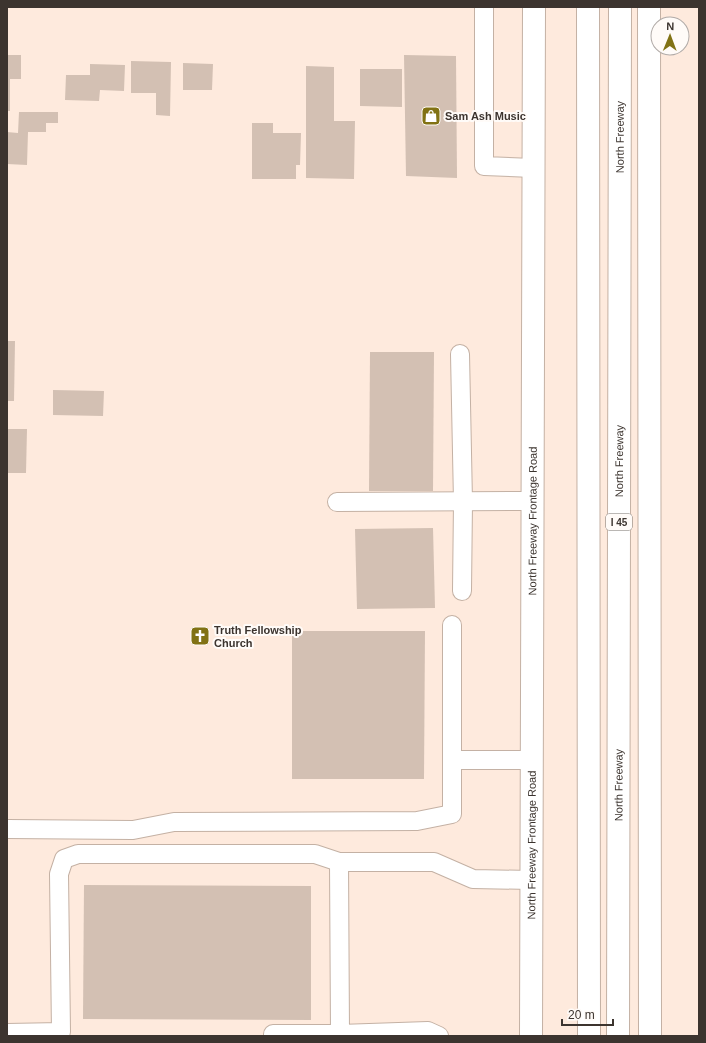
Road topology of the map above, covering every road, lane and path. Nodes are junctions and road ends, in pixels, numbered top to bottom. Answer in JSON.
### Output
{"nodes":[{"id":1,"x":484,"y":7,"type":"edge"},
{"id":2,"x":534,"y":7,"type":"edge"},
{"id":3,"x":588,"y":7,"type":"edge"},
{"id":4,"x":620,"y":7,"type":"edge"},
{"id":5,"x":650,"y":7,"type":"edge"},
{"id":6,"x":533,"y":168,"type":"junction"},
{"id":7,"x":460,"y":354,"type":"dead end"},
{"id":8,"x":532,"y":501,"type":"junction"},
{"id":9,"x":336,"y":502,"type":"dead end"},
{"id":10,"x":463,"y":502,"type":"junction"},
{"id":11,"x":462,"y":592,"type":"dead end"},
{"id":12,"x":452,"y":625,"type":"dead end"},
{"id":13,"x":452,"y":760,"type":"junction"},
{"id":14,"x":531,"y":760,"type":"junction"},
{"id":15,"x":7,"y":829,"type":"edge"},
{"id":16,"x":339,"y":862,"type":"junction"},
{"id":17,"x":531,"y":880,"type":"junction"},
{"id":18,"x":7,"y":1033,"type":"edge"},
{"id":19,"x":340,"y":1034,"type":"junction"},
{"id":20,"x":529,"y":1035,"type":"edge"},
{"id":21,"x":273,"y":1036,"type":"edge"},
{"id":22,"x":439,"y":1036,"type":"edge"},
{"id":23,"x":590,"y":1036,"type":"edge"},
{"id":24,"x":618,"y":1036,"type":"edge"},
{"id":25,"x":650,"y":1036,"type":"edge"}],
"edges":[{"from":1,"to":6,"type":"lane"},
{"from":2,"to":6,"type":"main road","name":"North Freeway Frontage Road"},
{"from":3,"to":23,"type":"main road"},
{"from":4,"to":24,"type":"main road","name":"North Freeway","number":"I 45"},
{"from":5,"to":25,"type":"main road"},
{"from":6,"to":8,"type":"main road","name":"North Freeway Frontage Road"},
{"from":7,"to":10,"type":"lane"},
{"from":8,"to":10,"type":"lane"},
{"from":8,"to":14,"type":"main road","name":"North Freeway Frontage Road"},
{"from":9,"to":10,"type":"lane"},
{"from":10,"to":11,"type":"lane"},
{"from":12,"to":13,"type":"lane"},
{"from":13,"to":14,"type":"lane"},
{"from":13,"to":15,"type":"lane"},
{"from":14,"to":17,"type":"main road","name":"North Freeway Frontage Road"},
{"from":16,"to":17,"type":"lane"},
{"from":16,"to":18,"type":"lane"},
{"from":16,"to":19,"type":"lane"},
{"from":17,"to":20,"type":"main road","name":"North Freeway Frontage Road"},
{"from":19,"to":21,"type":"lane"},
{"from":19,"to":22,"type":"lane"}]}
